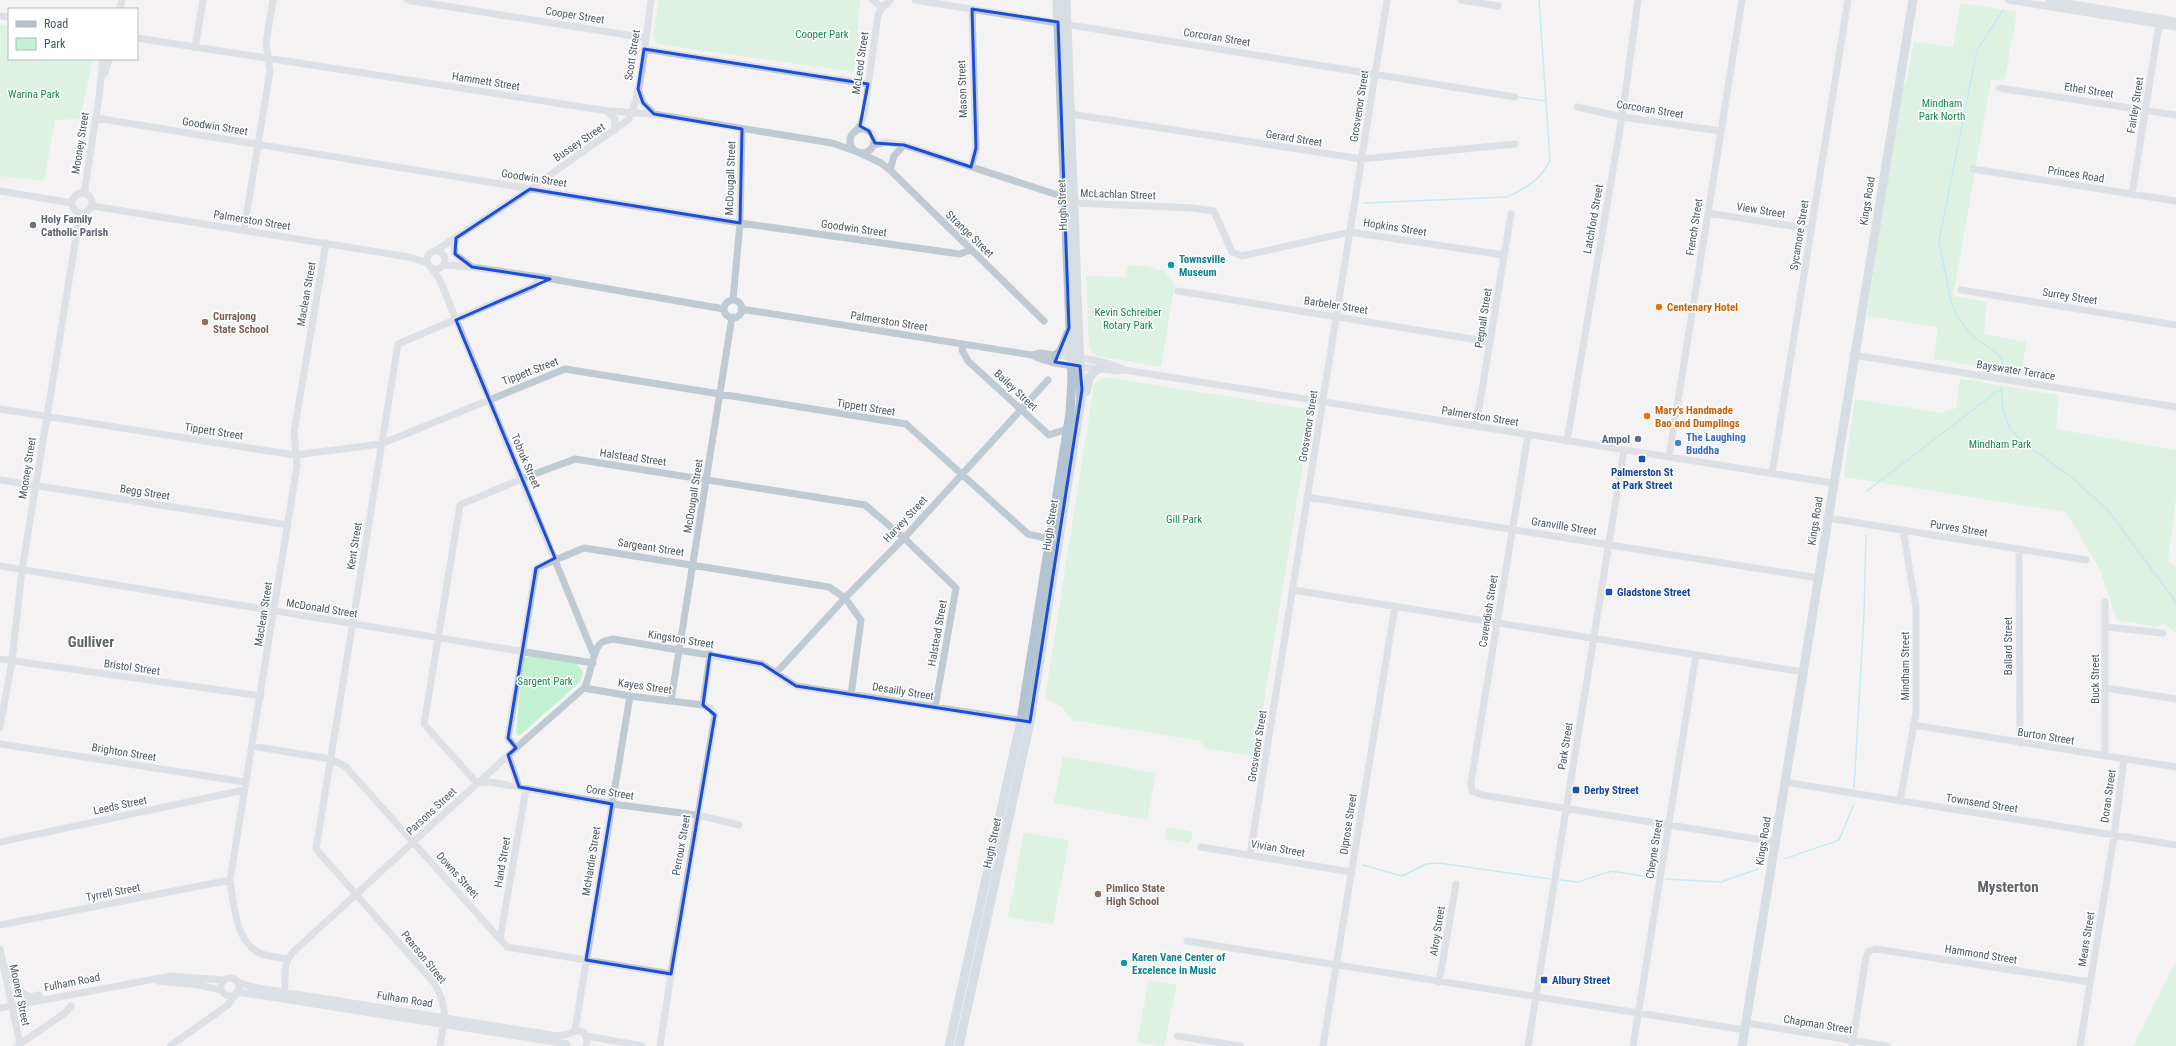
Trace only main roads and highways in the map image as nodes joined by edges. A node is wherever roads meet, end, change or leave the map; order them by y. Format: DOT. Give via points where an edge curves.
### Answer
graph roads {
  1 [pos="1057,0"];
  2 [pos="1066,0"];
  3 [pos="1912,0"];
  4 [pos="1069,328"];
  5 [pos="1055,356"];
  6 [pos="1075,362"];
  7 [pos="1099,368"];
  8 [pos="1081,400"];
  9 [pos="1055,541"];
  10 [pos="1026,721"];
  11 [pos="950,1046"];
  12 [pos="959,1046"];
  13 [pos="1742,1046"];
  1 -- 4 [label="main road, Hugh Street"];
  2 -- 6 [label="main road, Hugh Street" via="1074,203"];
  3 -- 13 [label="main road, Kings Road"];
  4 -- 5 [label="main road" via="1061,351"];
  4 -- 6 [label="main road, Hugh Street"];
  6 -- 8 [label="main road, Hugh Street"];
  6 -- 9 [label="main road, Hugh Street"];
  7 -- 8 [label="main road" via="1090,376 1087,391"];
  8 -- 9 [label="main road, Hugh Street"];
  9 -- 10 [label="main road, Hugh Street"];
  10 -- 11 [label="main road, Hugh Street"];
  10 -- 12 [label="main road, Hugh Street"];
}
